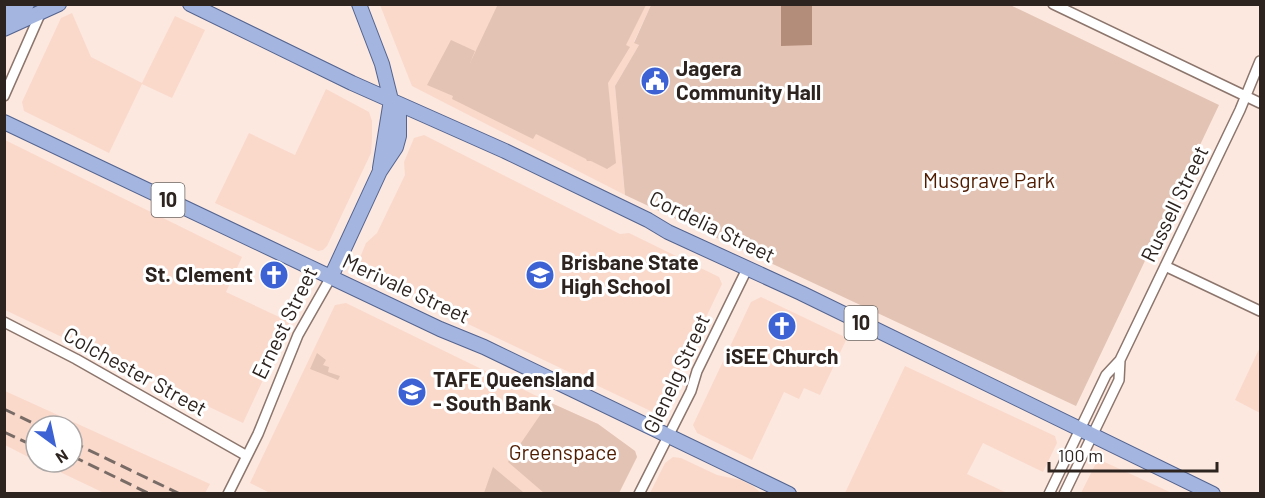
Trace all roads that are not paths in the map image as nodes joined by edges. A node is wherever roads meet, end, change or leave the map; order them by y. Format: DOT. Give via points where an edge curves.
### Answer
graph roads {
  1 [pos="27,4"];
  2 [pos="58,4"];
  3 [pos="190,4"];
  4 [pos="359,4"];
  5 [pos="1053,4"];
  6 [pos="41,12"];
  7 [pos="4,14"];
  8 [pos="4,29"];
  9 [pos="1260,61"];
  10 [pos="4,96"];
  11 [pos="1245,96"];
  12 [pos="391,100"];
  13 [pos="1260,103"];
  14 [pos="4,122"];
  15 [pos="1165,266"];
  16 [pos="747,269"];
  17 [pos="331,277"];
  18 [pos="1260,311"];
  19 [pos="4,322"];
  20 [pos="1086,433"];
  21 [pos="668,436"];
  22 [pos="247,456"];
  23 [pos="228,494"];
  24 [pos="639,494"];
  25 [pos="789,494"];
  26 [pos="1049,494"];
  27 [pos="1064,494"];
  28 [pos="1213,494"];
  1 -- 7 [label="main road"];
  2 -- 6 [label="main road"];
  3 -- 12 [label="main road, Cordelia Street / 10"];
  4 -- 12 [label="main road, Ernest Street"];
  5 -- 11 [label="street"];
  6 -- 8 [label="main road"];
  6 -- 10 [label="street"];
  9 -- 11 [label="street, Russell Street"];
  11 -- 13 [label="street"];
  11 -- 15 [label="street, Russell Street"];
  12 -- 16 [label="main road, Cordelia Street / 10" via="505,150"];
  12 -- 17 [label="main road, Ernest Street" via="380,171"];
  14 -- 17 [label="main road, Merivale Street / 10"];
  15 -- 18 [label="street"];
  15 -- 20 [label="street, Russell Street" via="1120,360 1119,380"];
  16 -- 20 [label="main road, Cordelia Street / 10"];
  16 -- 21 [label="street, Glenelg Street"];
  17 -- 21 [label="main road, Merivale Street / 10"];
  17 -- 22 [label="street, Ernest Street" via="298,334"];
  19 -- 22 [label="street, Colchester Street"];
  20 -- 26 [label="street, Russell Street"];
  20 -- 27 [label="street, Russell Street"];
  20 -- 28 [label="main road, Cordelia Street / 10"];
  21 -- 24 [label="street, Glenelg Street"];
  21 -- 25 [label="main road, Merivale Street / 10"];
  22 -- 23 [label="street, Ernest Street"];
}
